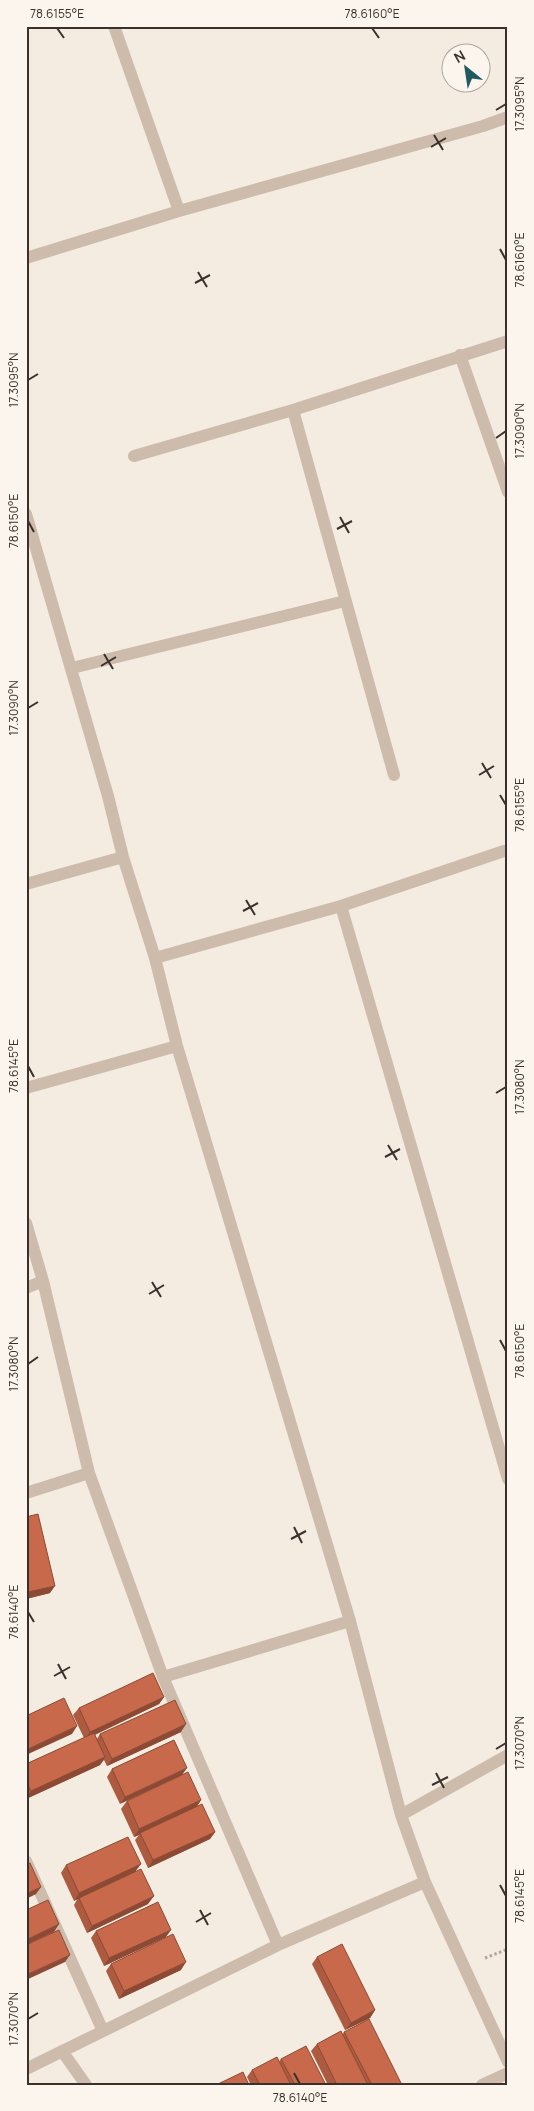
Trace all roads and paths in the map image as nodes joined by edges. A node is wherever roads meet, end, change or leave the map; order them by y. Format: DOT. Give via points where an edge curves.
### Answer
graph roads {
  1 [pos="114,26"];
  2 [pos="508,117"];
  3 [pos="179,211"];
  4 [pos="26,258"];
  5 [pos="508,341"];
  6 [pos="460,354"];
  7 [pos="294,410"];
  8 [pos="134,456"];
  9 [pos="508,492"];
  10 [pos="26,514"];
  11 [pos="345,601"];
  12 [pos="72,668"];
  13 [pos="394,775"];
  14 [pos="508,852"];
  15 [pos="123,857"];
  16 [pos="26,884"];
  17 [pos="340,906"];
  18 [pos="155,958"];
  19 [pos="177,1046"];
  20 [pos="26,1088"];
  21 [pos="26,1223"];
  22 [pos="43,1281"];
  23 [pos="26,1288"];
  24 [pos="89,1473"];
  25 [pos="508,1479"];
  26 [pos="26,1493"];
  27 [pos="350,1621"];
  28 [pos="163,1676"];
  29 [pos="508,1755"];
  30 [pos="401,1815"];
  31 [pos="26,1861"];
  32 [pos="425,1882"];
  33 [pos="278,1945"];
  34 [pos="103,2031"];
  35 [pos="62,2051"];
  36 [pos="508,2062"];
  37 [pos="26,2069"];
  38 [pos="508,2073"];
  39 [pos="86,2085"];
  40 [pos="482,2085"];
  1 -- 3 [label="street"];
  2 -- 3 [label="street"];
  3 -- 4 [label="street"];
  5 -- 6 [label="street"];
  6 -- 7 [label="street"];
  6 -- 9 [label="street"];
  7 -- 8 [label="street"];
  7 -- 11 [label="street"];
  10 -- 12 [label="street"];
  11 -- 12 [label="street"];
  11 -- 13 [label="street"];
  12 -- 15 [label="street"];
  14 -- 17 [label="street"];
  15 -- 16 [label="street"];
  15 -- 18 [label="street"];
  17 -- 18 [label="street"];
  17 -- 25 [label="street"];
  18 -- 19 [label="street"];
  19 -- 20 [label="street"];
  19 -- 27 [label="street"];
  21 -- 22 [label="street"];
  22 -- 23 [label="street"];
  22 -- 24 [label="street"];
  24 -- 26 [label="street"];
  24 -- 28 [label="street"];
  27 -- 28 [label="street"];
  27 -- 30 [label="street"];
  28 -- 33 [label="street"];
  29 -- 30 [label="street"];
  30 -- 32 [label="street"];
  31 -- 34 [label="street"];
  32 -- 33 [label="street"];
  32 -- 36 [label="street"];
  33 -- 34 [label="street"];
  34 -- 35 [label="street"];
  35 -- 37 [label="street"];
  35 -- 39 [label="street"];
  38 -- 40 [label="street"];
}
